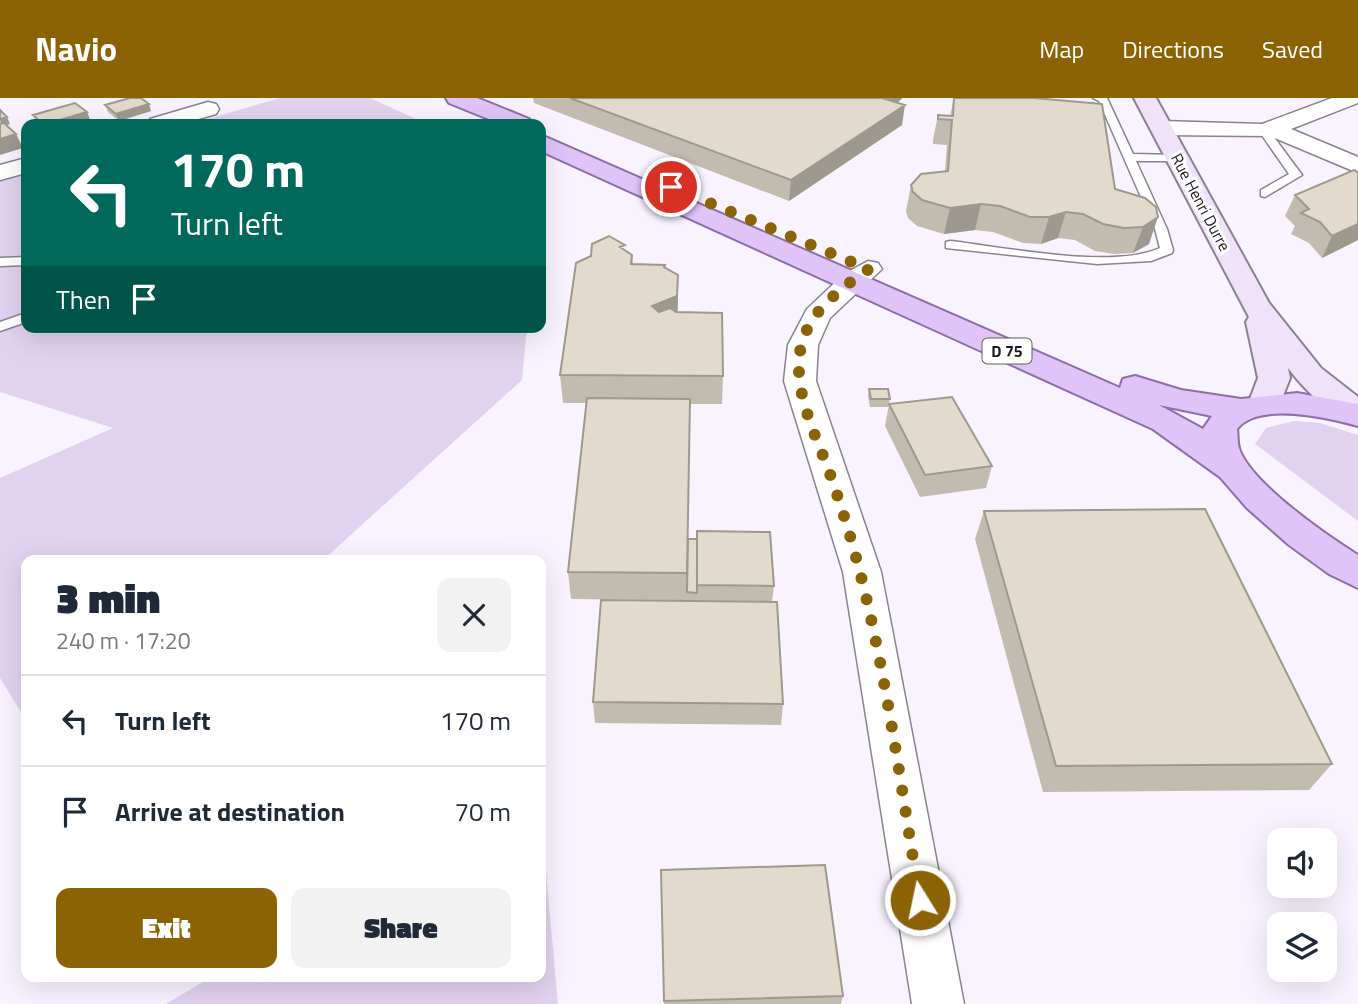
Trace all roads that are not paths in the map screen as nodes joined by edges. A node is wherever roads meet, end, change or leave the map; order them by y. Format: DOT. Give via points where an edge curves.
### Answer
graph roads {
  1 [pos="435,98"];
  2 [pos="457,98"];
  3 [pos="1098,98"];
  4 [pos="1145,98"];
  5 [pos="1352,98"];
  6 [pos="208,109"];
  7 [pos="1097,115"];
  8 [pos="1111,116"];
  9 [pos="175,119"];
  10 [pos="487,119"];
  11 [pos="509,119"];
  12 [pos="546,134"];
  13 [pos="1271,136"];
  14 [pos="546,144"];
  15 [pos="1169,144"];
  16 [pos="1129,157"];
  17 [pos="1358,166"];
  18 [pos="21,167"];
  19 [pos="0,173"];
  20 [pos="1265,193"];
  21 [pos="950,245"];
  22 [pos="21,261"];
  23 [pos="0,262"];
  24 [pos="860,275"];
  25 [pos="1256,306"];
  26 [pos="21,319"];
  27 [pos="0,327"];
  28 [pos="1256,407"];
  29 [pos="1358,414"];
  30 [pos="1231,468"];
  31 [pos="1344,564"];
  32 [pos="1358,585"];
  33 [pos="938,1004"];
  1 -- 10 [label="main road"];
  2 -- 11 [label="main road"];
  3 -- 8 [label="lane"];
  4 -- 15 [label="street, Rue Henri Durre"];
  5 -- 13 [label="street"];
  6 -- 9 [label="street"];
  7 -- 8 [label="lane"];
  8 -- 16 [label="lane"];
  12 -- 24 [label="main road, D 75"];
  13 -- 15 [label="street"];
  13 -- 17 [label="street" via="1303,142"];
  13 -- 20 [label="lane" via="1296,175"];
  14 -- 24 [label="main road, D 75"];
  15 -- 16 [label="lane"];
  15 -- 25 [label="street, Rue Henri Durre"];
  16 -- 21 [label="lane" via="1161,229 1167,250 1158,258 1125,262"];
  18 -- 19 [label="street"];
  22 -- 23 [label="lane"];
  24 -- 28 [label="main road, D 75" via="1151,392 1192,403"];
  24 -- 30 [label="main road, D 75" via="1164,421"];
  24 -- 33 [label="street" via="822,307 806,332 800,351 800,380 866,589"];
  25 -- 28 [label="street, Rue Henri Durre" via="1273,372 1273,386"];
  25 -- 29 [label="street, Rue Henri Durre" via="1310,375"];
  26 -- 27 [label="lane"];
  28 -- 29 [label="main road" via="1304,402"];
  28 -- 30 [label="main road" via="1229,419 1220,430 1220,444"];
  30 -- 31 [label="main road" via="1247,489"];
  31 -- 32 [label="main road"];
}
